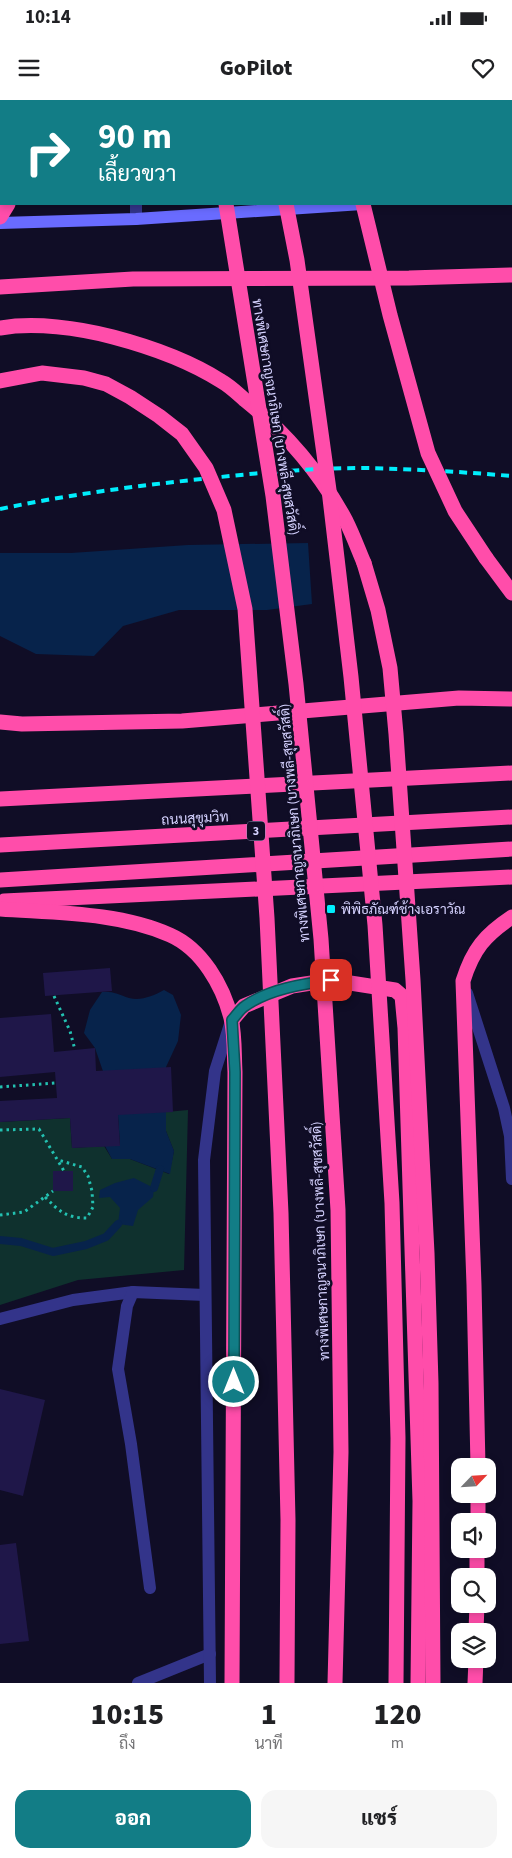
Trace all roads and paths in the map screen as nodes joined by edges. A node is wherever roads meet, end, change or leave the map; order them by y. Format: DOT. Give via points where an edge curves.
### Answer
graph roads {
  1 [pos="7,205"];
  2 [pos="136,205"];
  3 [pos="226,205"];
  4 [pos="286,205"];
  5 [pos="348,205"];
  6 [pos="363,205"];
  7 [pos="0,217"];
  8 [pos="136,219"];
  9 [pos="0,223"];
  10 [pos="512,276"];
  11 [pos="0,287"];
  12 [pos="0,328"];
  13 [pos="0,381"];
  14 [pos="512,593"];
  15 [pos="512,699"];
  16 [pos="0,722"];
  17 [pos="512,773"];
  18 [pos="0,799"];
  19 [pos="512,816"];
  20 [pos="0,845"];
  21 [pos="512,849"];
  22 [pos="512,877"];
  23 [pos="0,880"];
  24 [pos="0,902"];
  25 [pos="0,909"];
  26 [pos="512,917"];
  27 [pos="463,981"];
  28 [pos="54,996"];
  29 [pos="232,1020"];
  30 [pos="75,1050"];
  31 [pos="56,1084"];
  32 [pos="0,1087"];
  33 [pos="508,1107"];
  34 [pos="0,1130"];
  35 [pos="511,1136"];
  36 [pos="58,1160"];
  37 [pos="64,1171"];
  38 [pos="512,1179"];
  39 [pos="53,1190"];
  40 [pos="45,1197"];
  41 [pos="0,1215"];
  42 [pos="133,1292"];
  43 [pos="205,1295"];
  44 [pos="0,1320"];
  45 [pos="478,1458"];
  46 [pos="150,1588"];
  47 [pos="210,1654"];
  48 [pos="476,1668"];
  49 [pos="138,1683"];
  50 [pos="210,1683"];
  51 [pos="232,1683"];
  52 [pos="287,1683"];
  53 [pos="335,1683"];
  54 [pos="396,1683"];
  55 [pos="418,1683"];
  56 [pos="433,1683"];
  57 [pos="475,1683"];
  1 -- 7 [label="highway"];
  2 -- 8 [label="street"];
  3 -- 53 [label="highway, ทางพิเศษกาญจนาภิเษก (บางพลี-สุขสวัสดิ์), bridge" via="273,496 296,684 321,939 338,1210 341,1452"];
  4 -- 54 [label="highway, bridge" via="329,490 375,925 392,1203 398,1438"];
  5 -- 8 [label="main road"];
  6 -- 14 [label="highway, bridge" via="428,453 455,511"];
  8 -- 9 [label="main road"];
  10 -- 11 [label="highway" via="133,279"];
  12 -- 56 [label="highway, bridge" via="42,326 89,331 137,343 179,359 222,382 268,418 300,452 326,486 364,563 390,668 413,980 431,1383"];
  13 -- 52 [label="highway, bridge" via="42,373 84,378 106,384 130,397 182,434 206,468 224,510 245,610 267,918 283,1270 288,1520"];
  15 -- 16 [label="highway" via="459,698 182,721"];
  17 -- 18 [label="highway"];
  19 -- 20 [label="highway, ถนนสุขุมวิท / 3"];
  21 -- 23 [label="highway, bridge"];
  22 -- 24 [label="highway"];
  25 -- 29 [label="highway" via="105,918 171,935 194,952 211,971 222,989"];
  26 -- 27 [label="highway" via="480,944 469,961"];
  27 -- 33 [label="street"];
  27 -- 45 [label="highway"];
  28 -- 30 [label="path"];
  29 -- 43 [label="street" via="214,1071 204,1160"];
  29 -- 51 [label="highway" via="235,1072"];
  29 -- 55 [label="highway" via="244,1006 256,1000 292,986 331,980 395,990 402,996 420,1501"];
  31 -- 32 [label="path"];
  33 -- 35 [label="street"];
  34 -- 36 [label="path" via="40,1129"];
  35 -- 38 [label="street"];
  36 -- 37 [label="path"];
  36 -- 40 [label="path" via="82,1167 88,1176 93,1207 87,1218 74,1218 58,1210"];
  39 -- 40 [label="path"];
  40 -- 41 [label="path" via="24,1212"];
  42 -- 43 [label="street"];
  42 -- 44 [label="street" via="72,1300"];
  42 -- 46 [label="street" via="127,1306 118,1369"];
  43 -- 47 [label="street"];
  47 -- 49 [label="street"];
  47 -- 50 [label="street"];
  48 -- 57 [label="highway"];
}
